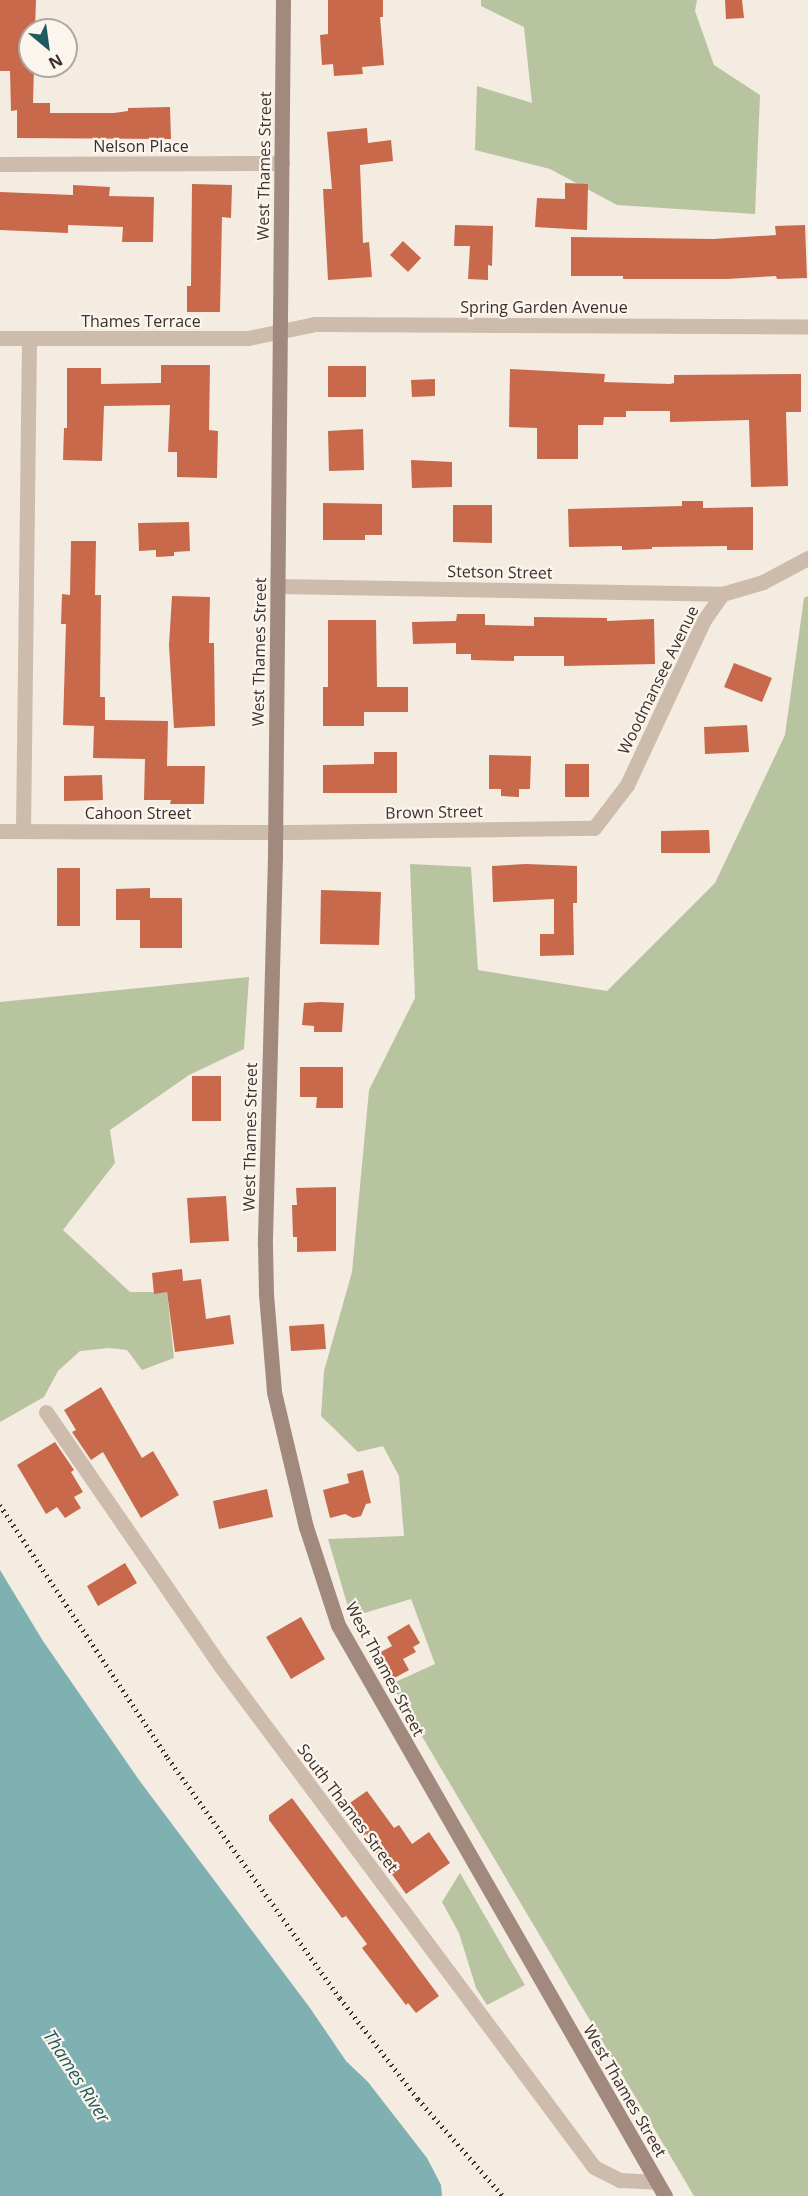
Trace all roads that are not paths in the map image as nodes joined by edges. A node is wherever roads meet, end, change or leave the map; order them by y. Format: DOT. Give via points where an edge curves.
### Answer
graph roads {
  1 [pos="283,0"];
  2 [pos="282,163"];
  3 [pos="0,164"];
  4 [pos="808,327"];
  5 [pos="280,330"];
  6 [pos="0,338"];
  7 [pos="29,340"];
  8 [pos="808,558"];
  9 [pos="278,586"];
  10 [pos="722,594"];
  11 [pos="594,828"];
  12 [pos="0,831"];
  13 [pos="22,831"];
  14 [pos="275,832"];
  15 [pos="46,1412"];
  16 [pos="656,2182"];
  17 [pos="665,2196"];
  1 -- 2 [label="main road, West Thames Street"];
  2 -- 3 [label="street, Nelson Place"];
  2 -- 5 [label="main road, West Thames Street"];
  4 -- 5 [label="street, Spring Garden Avenue" via="315,324"];
  5 -- 7 [label="street, Thames Terrace" via="248,338"];
  5 -- 9 [label="main road, West Thames Street"];
  6 -- 7 [label="street, Thames Terrace"];
  7 -- 13 [label="street"];
  8 -- 10 [label="street" via="763,582"];
  9 -- 10 [label="street, Stetson Street"];
  9 -- 14 [label="main road, West Thames Street"];
  10 -- 11 [label="street, Woodmansee Avenue" via="704,620 627,785"];
  11 -- 14 [label="street, Brown Street"];
  12 -- 13 [label="street, Cahoon Street"];
  13 -- 14 [label="street, Cahoon Street"];
  14 -- 16 [label="main road, West Thames Street" via="266,1294 274,1392 306,1527 328,1600 349,1648"];
  15 -- 16 [label="street, South Thames Street" via="226,1674 594,2167 620,2180"];
  16 -- 17 [label="main road, West Thames Street"];
}
